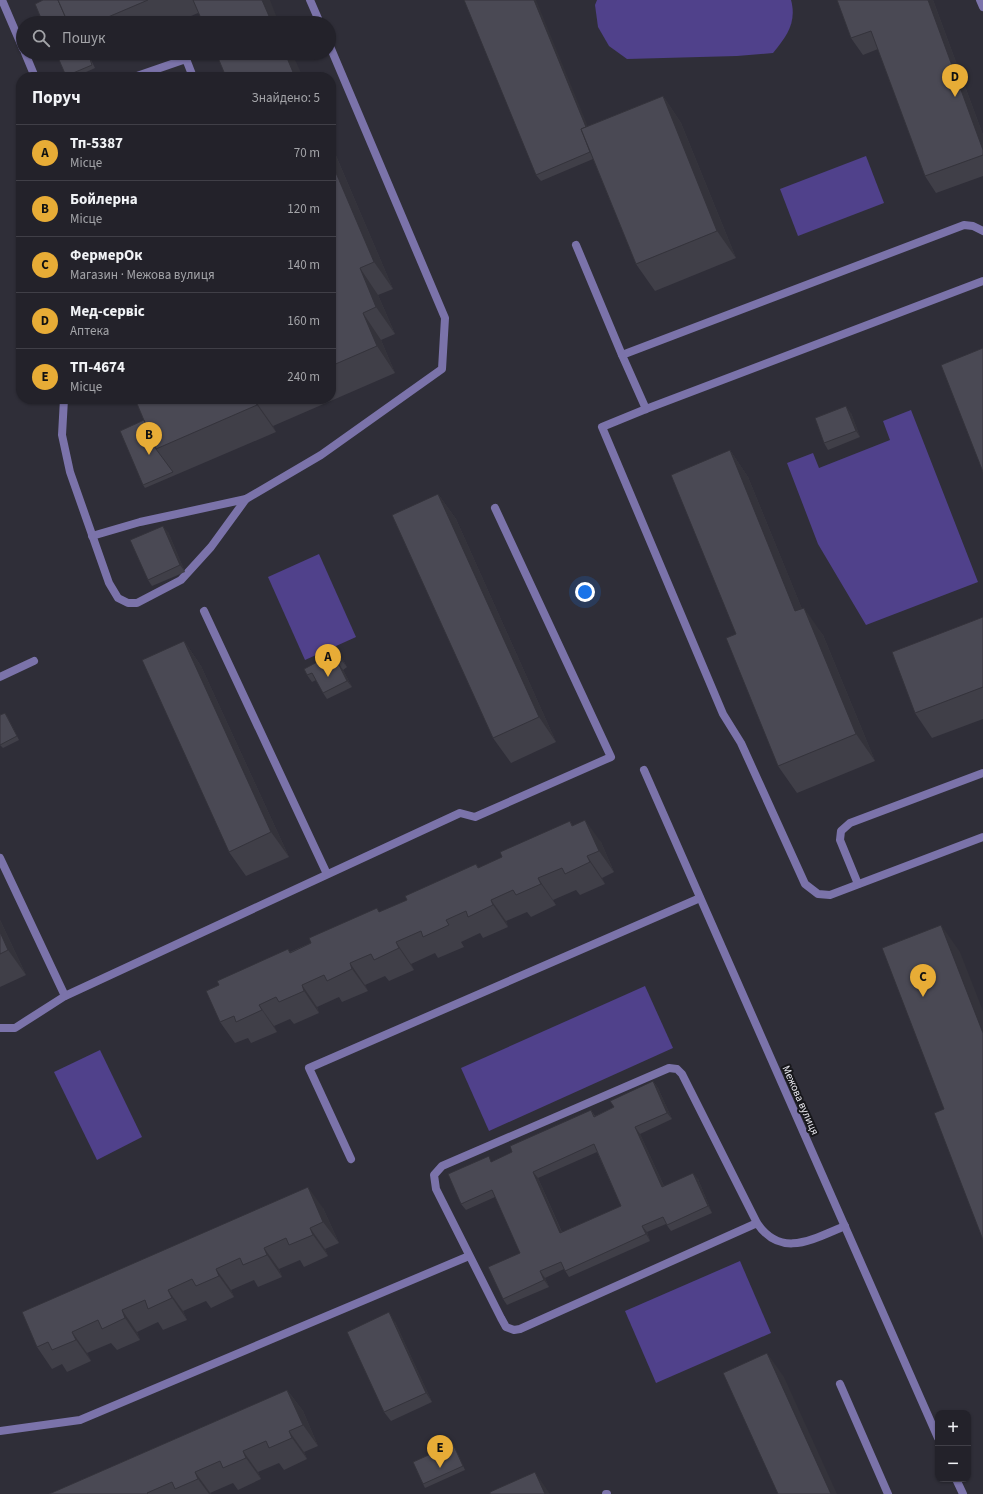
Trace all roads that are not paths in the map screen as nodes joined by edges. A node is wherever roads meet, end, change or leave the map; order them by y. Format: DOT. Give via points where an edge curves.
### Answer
graph roads {
  1 [pos="2,0"];
  2 [pos="310,0"];
  3 [pos="980,0"];
  4 [pos="983,7"];
  5 [pos="317,16"];
  6 [pos="16,33"];
  7 [pos="28,60"];
  8 [pos="183,60"];
  9 [pos="186,60"];
  10 [pos="336,60"];
  11 [pos="33,72"];
  12 [pos="148,72"];
  13 [pos="191,72"];
  14 [pos="983,223"];
  15 [pos="974,226"];
  16 [pos="983,231"];
  17 [pos="576,245"];
  18 [pos="983,281"];
  19 [pos="622,355"];
  20 [pos="64,404"];
  21 [pos="646,409"];
  22 [pos="246,499"];
  23 [pos="495,508"];
  24 [pos="92,536"];
  25 [pos="204,611"];
  26 [pos="34,661"];
  27 [pos="0,677"];
  28 [pos="644,770"];
  29 [pos="983,773"];
  30 [pos="983,837"];
  31 [pos="0,858"];
  32 [pos="327,874"];
  33 [pos="858,884"];
  34 [pos="700,898"];
  35 [pos="65,996"];
  36 [pos="0,1028"];
  37 [pos="351,1159"];
  38 [pos="757,1223"];
  39 [pos="844,1226"];
  40 [pos="469,1256"];
  41 [pos="840,1384"];
  42 [pos="0,1431"];
  43 [pos="935,1431"];
  44 [pos="957,1482"];
  45 [pos="888,1494"];
  46 [pos="963,1494"];
  1 -- 6 [label="street"];
  2 -- 5 [label="street"];
  3 -- 4 [label="street"];
  7 -- 11 [label="street"];
  8 -- 12 [label="street"];
  9 -- 13 [label="street"];
  10 -- 22 [label="street" via="445,318 442,369 321,455"];
  14 -- 15 [label="street"];
  15 -- 16 [label="street"];
  15 -- 19 [label="street" via="964,226"];
  17 -- 19 [label="street"];
  18 -- 21 [label="street"];
  19 -- 21 [label="street"];
  20 -- 24 [label="street" via="62,435 70,472"];
  21 -- 33 [label="street" via="602,428 723,714 741,743 805,884 818,894 830,895"];
  22 -- 24 [label="street" via="140,522"];
  22 -- 24 [label="street" via="211,547 181,580 137,603 128,603 118,598 108,583"];
  23 -- 32 [label="street" via="611,757 475,817 460,813"];
  25 -- 32 [label="street"];
  26 -- 27 [label="street"];
  28 -- 34 [label="street, Межова вулиця"];
  29 -- 33 [label="street" via="850,823 841,831 840,840"];
  30 -- 33 [label="street"];
  31 -- 35 [label="street"];
  32 -- 35 [label="street"];
  34 -- 37 [label="street" via="309,1068"];
  34 -- 39 [label="street, Межова вулиця"];
  35 -- 36 [label="street" via="15,1028"];
  38 -- 39 [label="street" via="764,1233 785,1243 805,1243"];
  38 -- 40 [label="street" via="514,1330 506,1327"];
  38 -- 40 [label="street" via="682,1074 677,1069 669,1068 442,1166 436,1172 434,1180"];
  39 -- 43 [label="street, Межова вулиця"];
  40 -- 42 [label="street" via="80,1420"];
  41 -- 45 [label="street"];
  44 -- 46 [label="street"];
}
